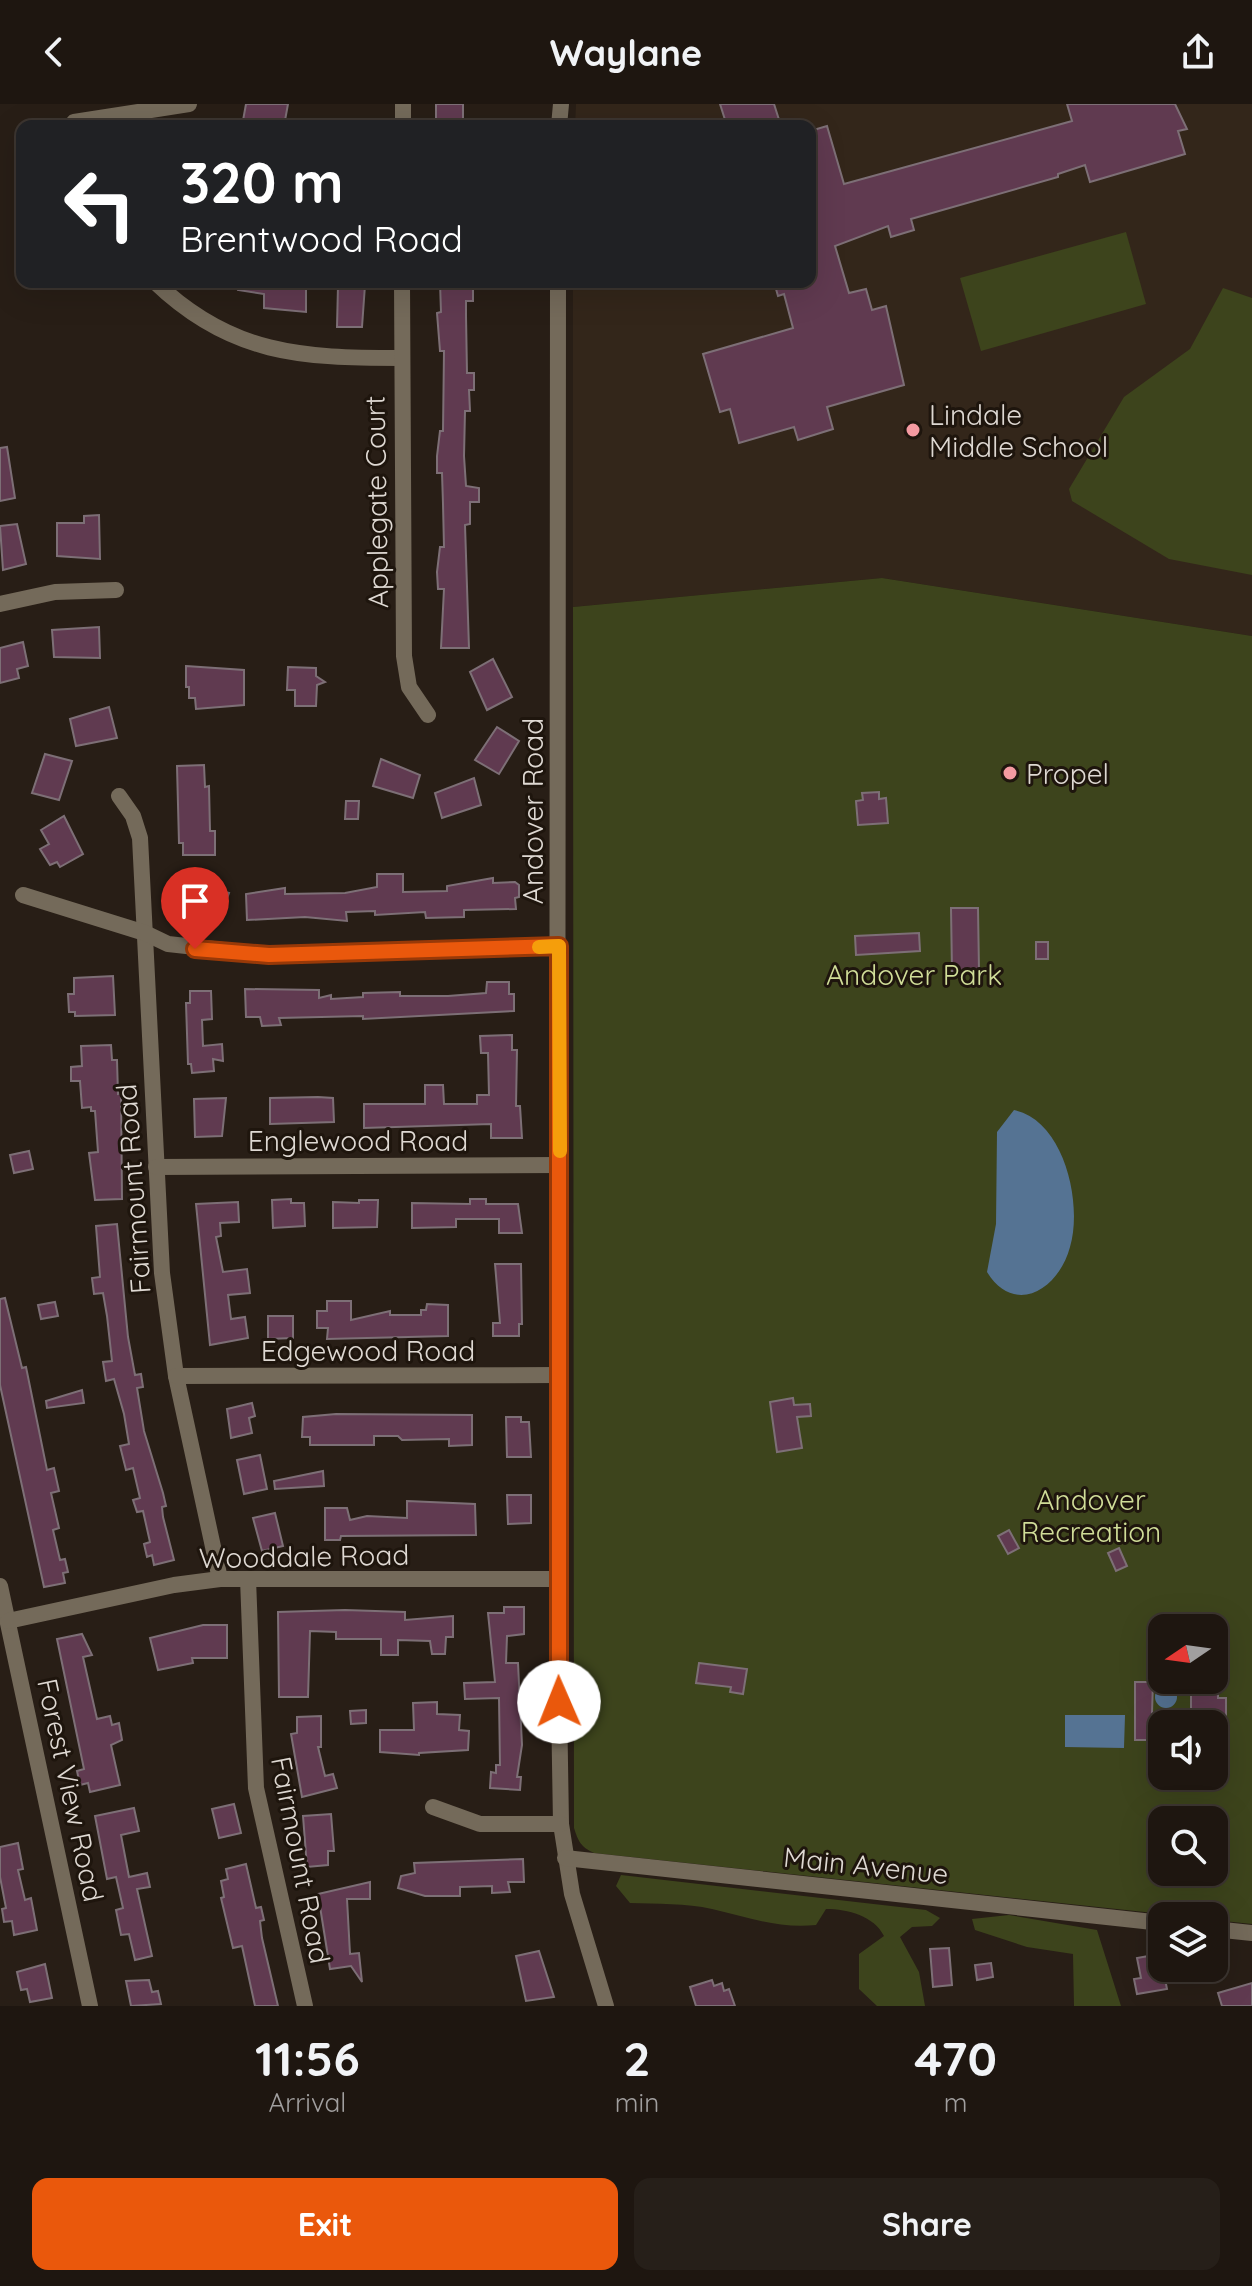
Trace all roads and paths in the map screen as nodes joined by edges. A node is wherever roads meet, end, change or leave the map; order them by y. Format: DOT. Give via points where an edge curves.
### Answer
graph roads {
  1 [pos="189,104"];
  2 [pos="97,120"];
  3 [pos="162,288"];
  4 [pos="402,288"];
  5 [pos="558,288"];
  6 [pos="401,358"];
  7 [pos="116,590"];
  8 [pos="0,604"];
  9 [pos="428,715"];
  10 [pos="119,796"];
  11 [pos="23,895"];
  12 [pos="145,933"];
  13 [pos="559,946"];
  14 [pos="560,1165"];
  15 [pos="156,1167"];
  16 [pos="560,1375"];
  17 [pos="176,1376"];
  18 [pos="220,1579"];
  19 [pos="248,1579"];
  20 [pos="557,1579"];
  21 [pos="0,1586"];
  22 [pos="8,1621"];
  23 [pos="433,1807"];
  24 [pos="561,1824"];
  25 [pos="565,1858"];
  26 [pos="1148,1921"];
  27 [pos="1228,1930"];
  28 [pos="1252,1933"];
  29 [pos="90,2006"];
  30 [pos="305,2006"];
  31 [pos="606,2006"];
  1 -- 2 [label="street"];
  3 -- 6 [label="street" via="186,309 264,348 317,358"];
  4 -- 6 [label="street, Applegate Court"];
  5 -- 13 [label="street, Andover Road"];
  6 -- 9 [label="street, Applegate Court" via="404,656 409,687"];
  7 -- 8 [label="street" via="55,592"];
  10 -- 12 [label="street, Fairmount Road" via="140,838"];
  11 -- 12 [label="street"];
  12 -- 13 [label="street" via="168,944 269,955"];
  12 -- 15 [label="street, Fairmount Road"];
  13 -- 14 [label="street, Andover Road"];
  14 -- 15 [label="street, Englewood Road"];
  14 -- 16 [label="street, Andover Road"];
  15 -- 17 [label="street, Fairmount Road" via="162,1273"];
  16 -- 17 [label="street, Edgewood Road"];
  16 -- 20 [label="street, Andover Road"];
  17 -- 18 [label="street, Fairmount Road"];
  18 -- 19 [label="street, Wooddale Road"];
  18 -- 22 [label="street, Wooddale Road"];
  19 -- 20 [label="street, Wooddale Road"];
  19 -- 30 [label="street, Fairmount Road" via="256,1788"];
  20 -- 24 [label="street, Andover Road"];
  21 -- 22 [label="street, Forest View Road"];
  22 -- 29 [label="street, Forest View Road"];
  23 -- 24 [label="street" via="480,1824"];
  24 -- 25 [label="street, Andover Road"];
  25 -- 26 [label="street, Main Avenue"];
  25 -- 31 [label="street, Andover Road"];
  27 -- 28 [label="street"];
}
